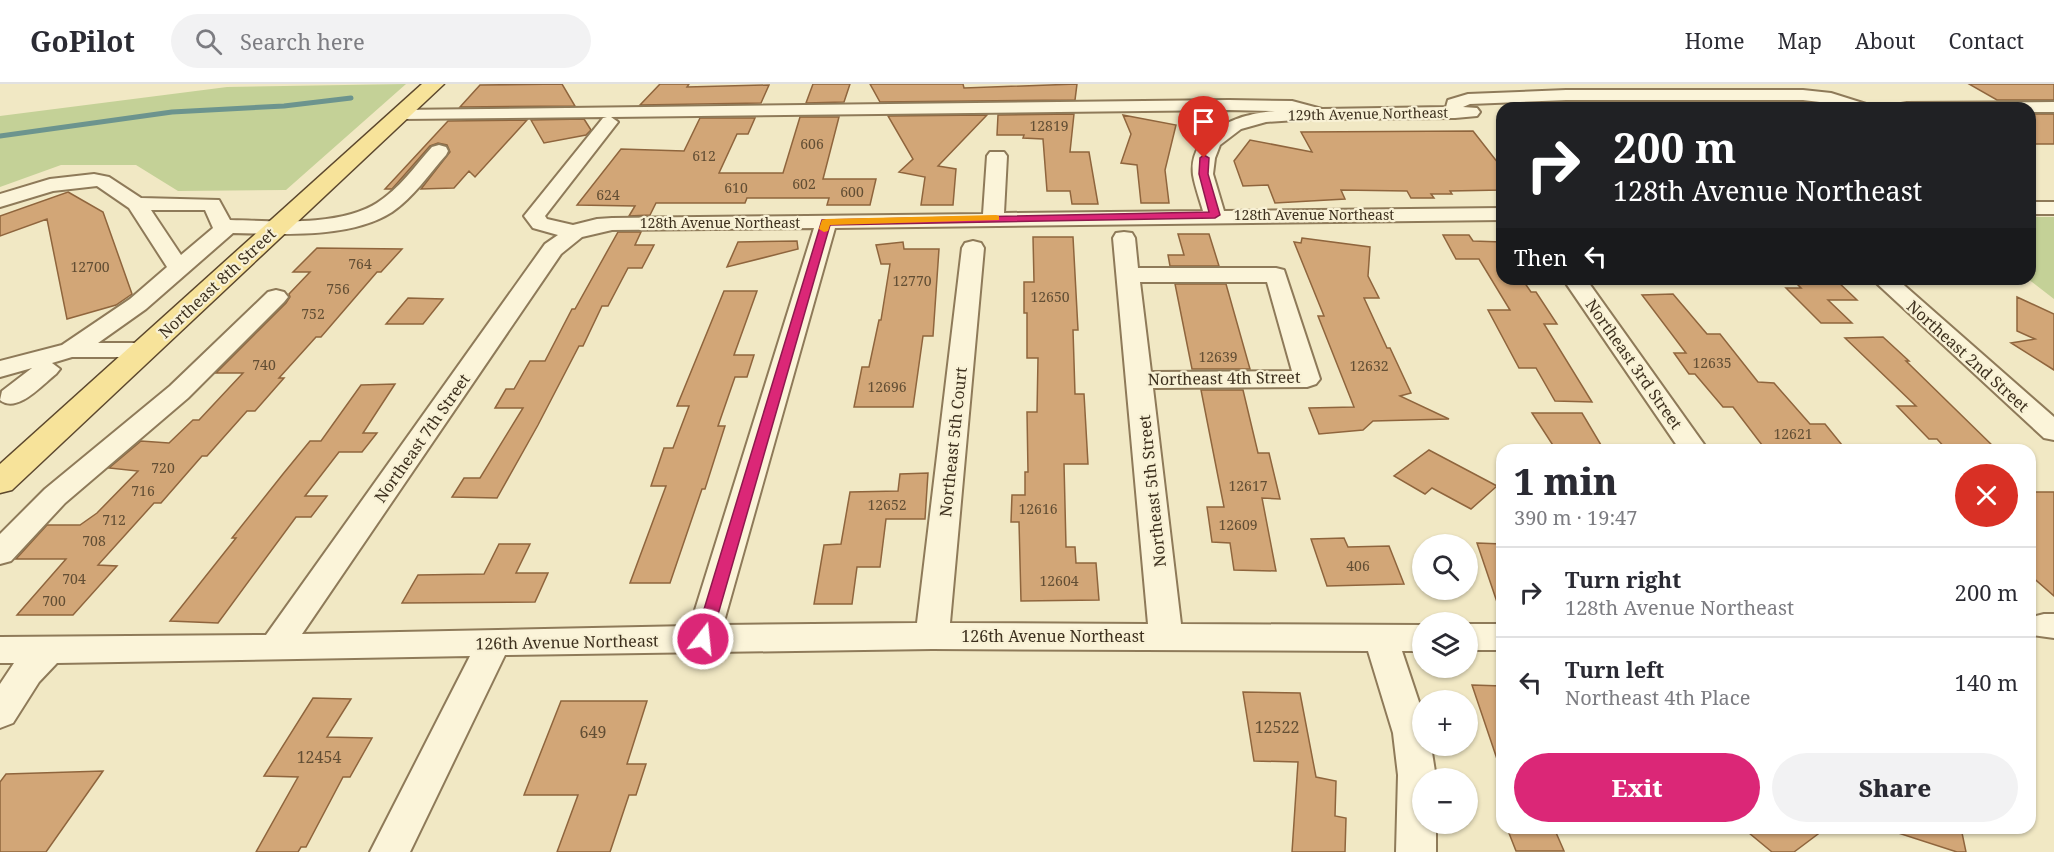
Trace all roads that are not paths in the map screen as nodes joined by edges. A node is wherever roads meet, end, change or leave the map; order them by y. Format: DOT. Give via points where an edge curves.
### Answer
graph roads {
  1 [pos="434,84"];
  2 [pos="1843,102"];
  3 [pos="2036,107"];
  4 [pos="2054,107"];
  5 [pos="1455,112"];
  6 [pos="1496,112"];
  7 [pos="402,114"];
  8 [pos="1322,114"];
  9 [pos="609,122"];
  10 [pos="439,151"];
  11 [pos="997,156"];
  12 [pos="0,201"];
  13 [pos="137,204"];
  14 [pos="2036,208"];
  15 [pos="2054,208"];
  16 [pos="1496,214"];
  17 [pos="1215,215"];
  18 [pos="993,218"];
  19 [pos="826,222"];
  20 [pos="228,226"];
  21 [pos="279,226"];
  22 [pos="574,232"];
  23 [pos="1124,238"];
  24 [pos="973,248"];
  25 [pos="179,268"];
  26 [pos="1129,275"];
  27 [pos="1578,285"];
  28 [pos="1890,285"];
  29 [pos="276,297"];
  30 [pos="71,350"];
  31 [pos="144,350"];
  32 [pos="46,363"];
  33 [pos="0,369"];
  34 [pos="123,369"];
  35 [pos="1141,380"];
  36 [pos="11,398"];
  37 [pos="2054,432"];
  38 [pos="1690,444"];
  39 [pos="0,482"];
  40 [pos="0,553"];
  41 [pos="932,636"];
  42 [pos="1166,636"];
  43 [pos="1478,637"];
  44 [pos="1496,637"];
  45 [pos="1412,638"];
  46 [pos="703,639"];
  47 [pos="1382,639"];
  48 [pos="494,644"];
  49 [pos="275,648"];
  50 [pos="0,650"];
  51 [pos="48,650"];
  52 [pos="0,713"];
  53 [pos="390,852"];
  54 [pos="1416,852"];
  1 -- 7 [label="main road, Northeast 8th Street"];
  2 -- 5 [label="street" via="1803,95 1578,95 1468,99 1454,104"];
  3 -- 4 [label="street"];
  5 -- 6 [label="street, 129th Avenue Northeast"];
  5 -- 8 [label="street, 129th Avenue Northeast"];
  7 -- 8 [label="street" via="1229,105 1292,106"];
  7 -- 21 [label="main road, Northeast 8th Street"];
  8 -- 17 [label="street, 129th Avenue Northeast" via="1266,117 1235,125 1212,142 1204,158 1203,174"];
  9 -- 22 [label="street, 128th Avenue Northeast" via="534,216 540,224"];
  10 -- 21 [label="street" via="385,207 371,216 338,223"];
  11 -- 18 [label="street"];
  12 -- 13 [label="street" via="50,185 94,180 102,181"];
  13 -- 20 [label="street" via="212,204 223,226"];
  13 -- 25 [label="street"];
  14 -- 15 [label="street"];
  16 -- 17 [label="street, 128th Avenue Northeast"];
  17 -- 18 [label="street, 128th Avenue Northeast"];
  18 -- 19 [label="street, 128th Avenue Northeast"];
  19 -- 22 [label="street, 128th Avenue Northeast" via="612,224"];
  19 -- 46 [label="street"];
  20 -- 21 [label="street"];
  20 -- 25 [label="street"];
  21 -- 31 [label="main road, Northeast 8th Street"];
  22 -- 49 [label="street, Northeast 7th Street" via="553,249"];
  23 -- 26 [label="street, Northeast 5th Street"];
  24 -- 41 [label="street, Northeast 5th Court"];
  25 -- 30 [label="street" via="138,304"];
  26 -- 35 [label="street, Northeast 5th Street"];
  26 -- 35 [label="street, Northeast 4th Street" via="1276,275 1307,379"];
  27 -- 38 [label="street, Northeast 3rd Street"];
  28 -- 37 [label="street, Northeast 2nd Street"];
  29 -- 40 [label="street" via="178,392 55,496"];
  30 -- 31 [label="street"];
  30 -- 32 [label="street"];
  31 -- 34 [label="main road, Northeast 8th Street"];
  32 -- 33 [label="street"];
  32 -- 34 [label="street"];
  32 -- 36 [label="street"];
  34 -- 39 [label="main road, Northeast 8th Street"];
  35 -- 42 [label="street, Northeast 5th Street"];
  41 -- 42 [label="street, 126th Avenue Northeast"];
  41 -- 46 [label="street, 126th Avenue Northeast"];
  42 -- 47 [label="street, 126th Avenue Northeast"];
  43 -- 44 [label="street"];
  45 -- 47 [label="street, 126th Avenue Northeast"];
  46 -- 48 [label="street, 126th Avenue Northeast"];
  47 -- 54 [label="street" via="1410,734 1417,775"];
  48 -- 49 [label="street, 126th Avenue Northeast"];
  48 -- 53 [label="street"];
  49 -- 51 [label="street, 126th Avenue Northeast"];
  50 -- 51 [label="street, 126th Avenue Northeast"];
  51 -- 52 [label="street" via="27,672"];
}
